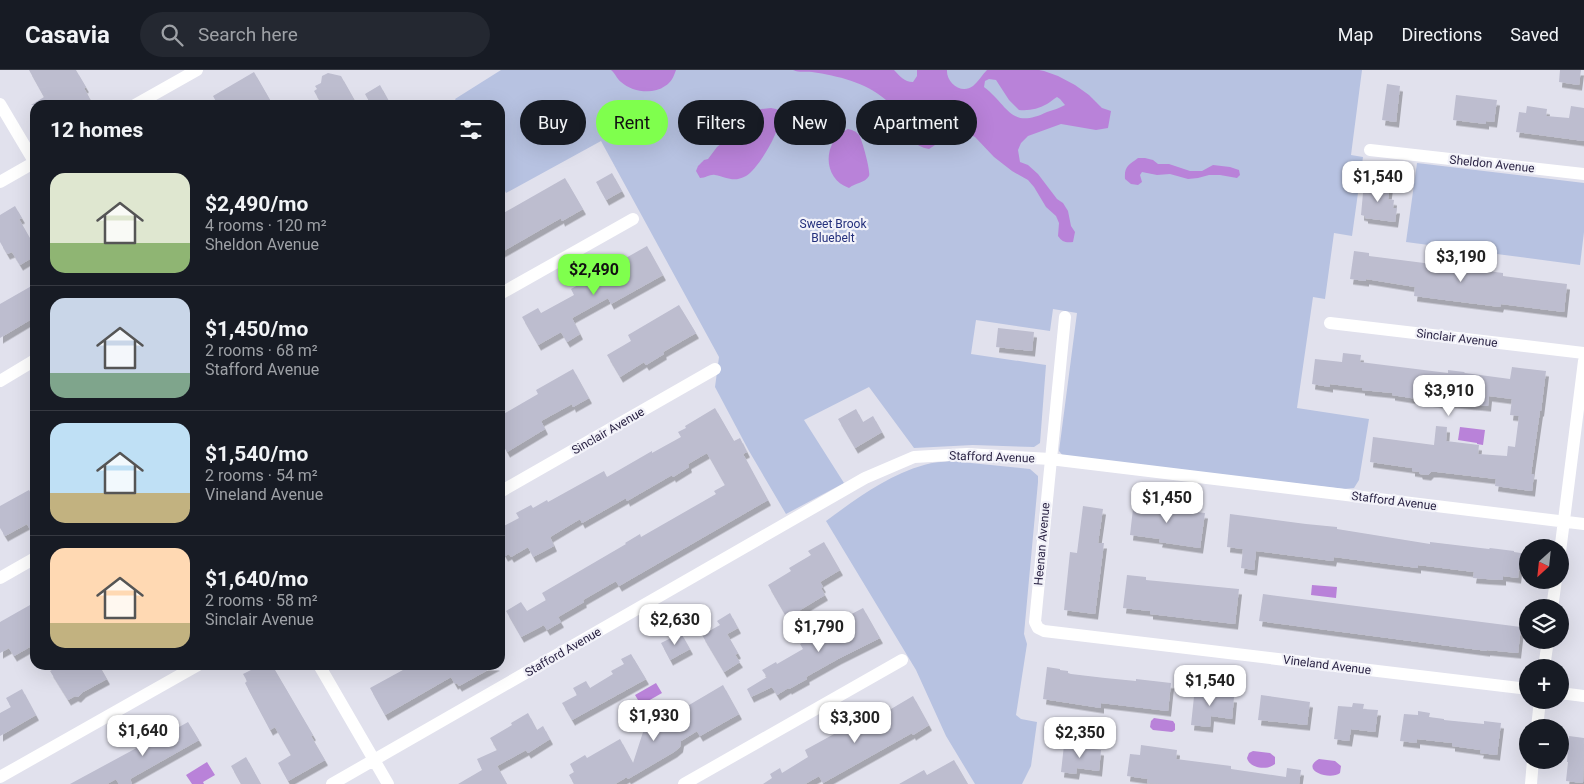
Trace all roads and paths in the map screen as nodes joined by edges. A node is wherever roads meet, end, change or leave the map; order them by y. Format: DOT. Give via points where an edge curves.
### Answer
graph roads {
  1 [pos="197,70"];
  2 [pos="144,100"];
  3 [pos="0,104"];
  4 [pos="1370,150"];
  5 [pos="30,154"];
  6 [pos="30,165"];
  7 [pos="1584,174"];
  8 [pos="0,182"];
  9 [pos="633,219"];
  10 [pos="505,291"];
  11 [pos="1065,317"];
  12 [pos="1330,323"];
  13 [pos="1584,353"];
  14 [pos="1584,361"];
  15 [pos="30,363"];
  16 [pos="715,369"];
  17 [pos="0,381"];
  18 [pos="1050,459"];
  19 [pos="505,489"];
  20 [pos="1564,522"];
  21 [pos="1584,524"];
  22 [pos="1562,539"];
  23 [pos="30,561"];
  24 [pos="0,578"];
  25 [pos="1038,628"];
  26 [pos="902,660"];
  27 [pos="189,670"];
  28 [pos="322,670"];
  29 [pos="1519,688"];
  30 [pos="1569,694"];
  31 [pos="1584,696"];
  32 [pos="375,760"];
  33 [pos="1532,769"];
  34 [pos="0,778"];
  35 [pos="332,784"];
  36 [pos="388,784"];
  37 [pos="684,784"];
  38 [pos="1531,784"];
  1 -- 2 [label="street"];
  3 -- 5 [label="street"];
  4 -- 7 [label="street, Sheldon Avenue"];
  6 -- 8 [label="street"];
  9 -- 10 [label="street"];
  11 -- 18 [label="street, Heenan Avenue"];
  12 -- 13 [label="street, Sinclair Avenue"];
  14 -- 20 [label="street"];
  15 -- 17 [label="street"];
  16 -- 19 [label="street, Sinclair Avenue"];
  18 -- 20 [label="street, Stafford Avenue"];
  18 -- 25 [label="street, Heenan Avenue" via="1035,622"];
  18 -- 32 [label="street, Stafford Avenue" via="967,454 914,457 865,478"];
  20 -- 21 [label="street, Stafford Avenue"];
  20 -- 22 [label="street"];
  23 -- 24 [label="street"];
  25 -- 29 [label="street, Vineland Avenue"];
  26 -- 37 [label="street"];
  27 -- 34 [label="street"];
  28 -- 32 [label="street"];
  30 -- 31 [label="street"];
  32 -- 35 [label="street, Stafford Avenue"];
  32 -- 36 [label="street"];
  33 -- 38 [label="street"];
}
